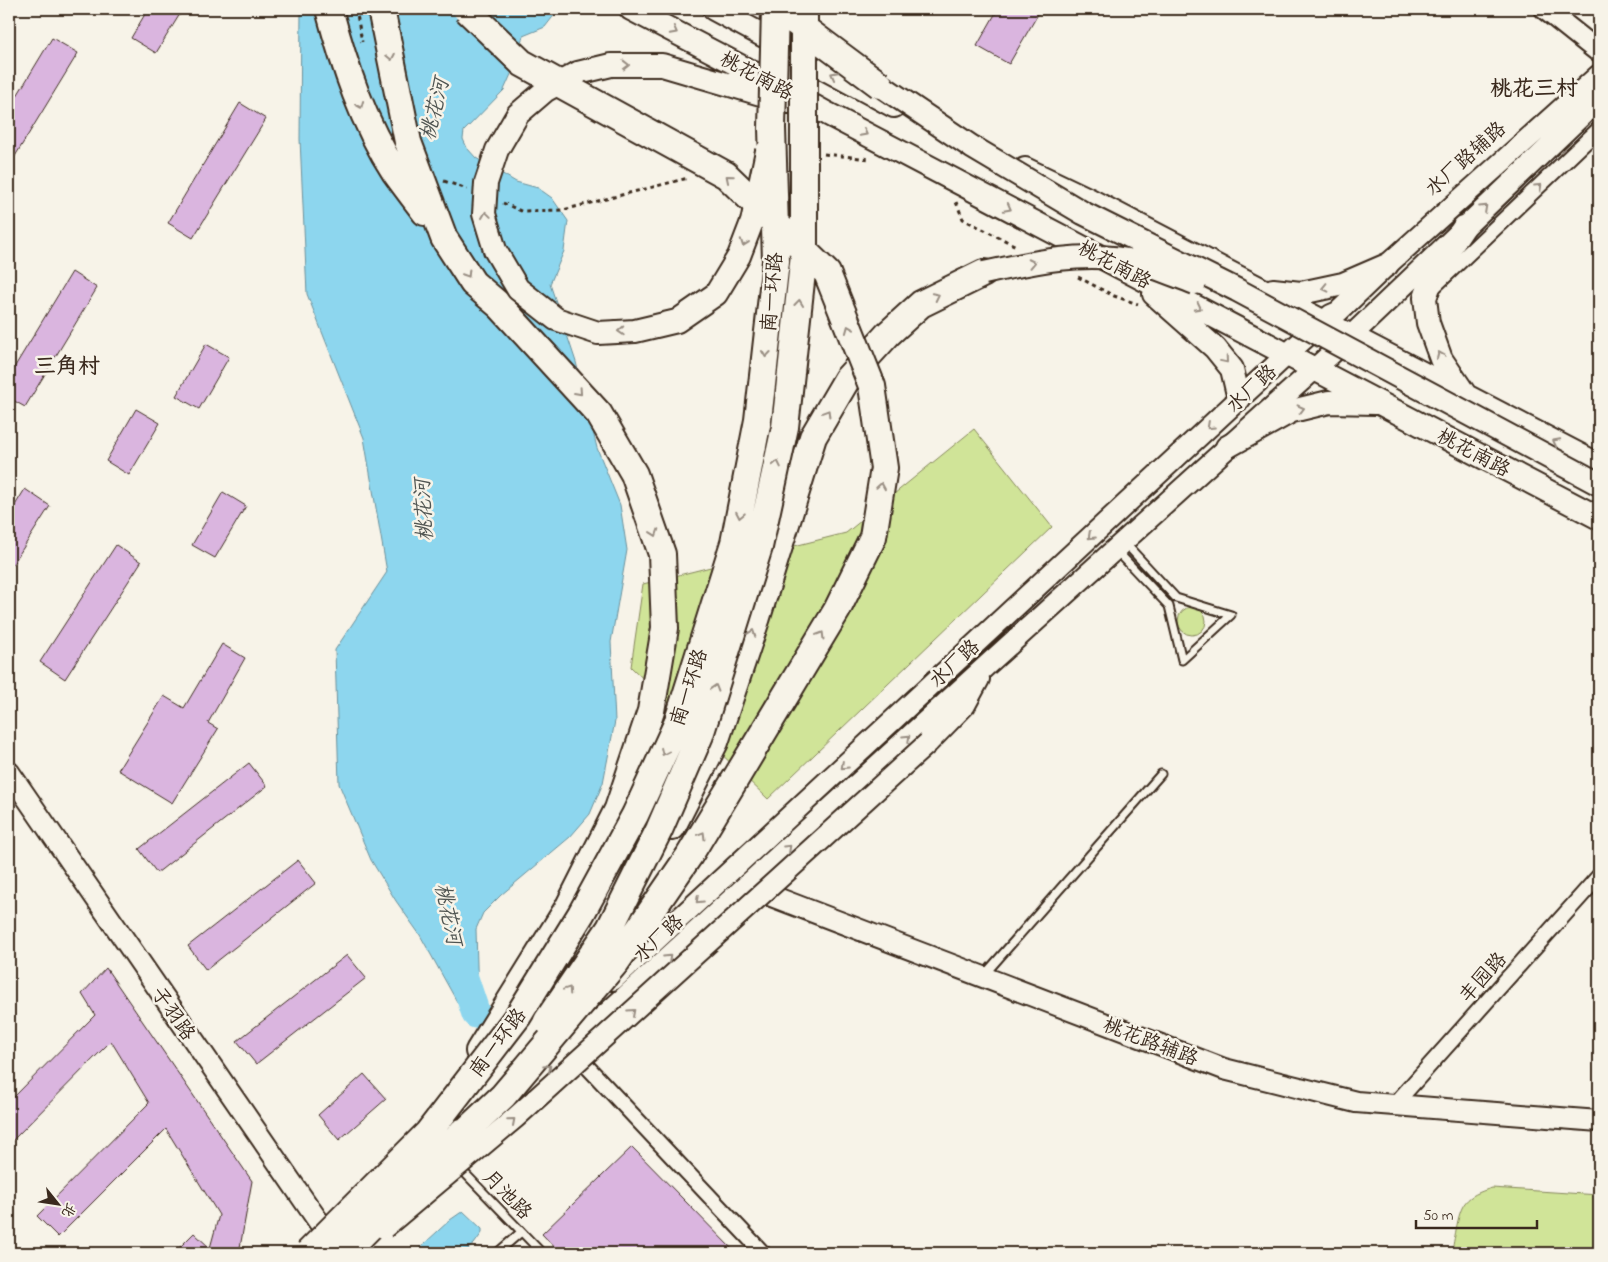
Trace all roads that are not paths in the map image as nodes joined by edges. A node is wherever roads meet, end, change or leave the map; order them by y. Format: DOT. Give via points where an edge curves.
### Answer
graph roads {
  1 [pos="329,9"];
  2 [pos="381,9"];
  3 [pos="466,9"];
  4 [pos="631,9"];
  5 [pos="714,9"];
  6 [pos="776,9"];
  7 [pos="804,9"];
  8 [pos="1545,9"];
  9 [pos="772,41"];
  10 [pos="1599,52"];
  11 [pos="800,56"];
  12 [pos="1599,65"];
  13 [pos="1599,75"];
  14 [pos="767,80"];
  15 [pos="880,85"];
  16 [pos="795,96"];
  17 [pos="1599,99"];
  18 [pos="828,114"];
  19 [pos="772,128"];
  20 [pos="1599,129"];
  21 [pos="1464,226"];
  22 [pos="444,238"];
  23 [pos="1387,265"];
  24 [pos="1124,269"];
  25 [pos="984,273"];
  26 [pos="1262,289"];
  27 [pos="1427,293"];
  28 [pos="1323,322"];
  29 [pos="1351,336"];
  30 [pos="1288,354"];
  31 [pos="1315,368"];
  32 [pos="1466,396"];
  33 [pos="1239,399"];
  34 [pos="1381,403"];
  35 [pos="1228,447"];
  36 [pos="1599,465"];
  37 [pos="1599,484"];
  38 [pos="1599,494"];
  39 [pos="1599,518"];
  40 [pos="1119,545"];
  41 [pos="987,665"];
  42 [pos="9,772"];
  43 [pos="1161,774"];
  44 [pos="1599,876"];
  45 [pos="723,878"];
  46 [pos="746,886"];
  47 [pos="610,928"];
  48 [pos="983,977"];
  49 [pos="580,1059"];
  50 [pos="1394,1105"];
  51 [pos="1599,1121"];
  52 [pos="428,1133"];
  53 [pos="451,1151"];
  54 [pos="521,1232"];
  55 [pos="339,1249"];
  56 [pos="310,1253"];
  57 [pos="354,1253"];
  58 [pos="497,1253"];
  59 [pos="542,1253"];
  60 [pos="763,1253"];
  1 -- 22 [label="highway, one-way" via="367,120 395,171"];
  2 -- 22 [label="highway, one-way" via="408,142"];
  53 -- 3 [label="highway, one-way, bridge" via="503,1096 617,961 689,856 841,602 873,537 884,468 872,386 827,273 726,175 522,63"];
  4 -- 14 [label="main road, 桃花南路, one-way"];
  5 -- 9 [label="main road, 桃花南路"];
  6 -- 9 [label="street"];
  6 -- 15 [label="highway, bridge"];
  6 -- 19 [label="highway, 南一环路, bridge"];
  7 -- 11 [label="street"];
  47 -- 7 [label="highway, 南一环路, one-way, bridge" via="659,830 700,735 759,547 785,427 804,254"];
  8 -- 10 [label="street"];
  9 -- 11 [label="main road, 桃花南路"];
  9 -- 14 [label="street"];
  11 -- 16 [label="street"];
  26 -- 11 [label="main road, 桃花南路, one-way" via="1090,200 907,113"];
  12 -- 23 [label="street, 水厂路辅路" via="1398,245"];
  13 -- 23 [label="street, 水厂路"];
  14 -- 16 [label="main road, 桃花南路"];
  15 -- 37 [label="main road, bridge" via="972,147 1083,213 1236,290"];
  16 -- 18 [label="main road, 桃花南路"];
  21 -- 17 [label="street, 水厂路, one-way"];
  19 -- 18 [label="main road, one-way, bridge" via="752,222 739,256 716,294 677,321 635,330 598,332 556,319 518,289 495,250 484,214 486,183 497,150 518,114 546,90 578,73 611,65 662,65"];
  18 -- 24 [label="main road, 桃花南路, one-way"];
  19 -- 52 [label="highway, 南一环路, one-way, bridge" via="776,262 758,420 734,544 677,724 634,815 581,914 518,1016"];
  27 -- 20 [label="street, one-way"];
  21 -- 27 [label="main road" via="1435,270"];
  21 -- 29 [label="street, 水厂路"];
  22 -- 52 [label="highway, one-way, bridge" via="473,283 500,306 599,414 634,474 662,554 665,628 652,711 618,809 568,908"];
  23 -- 26 [label="main road, one-way" via="1343,284 1301,293"];
  23 -- 28 [label="street, 水厂路" via="1338,312"];
  24 -- 30 [label="main road, 桃花南路, one-way"];
  24 -- 33 [label="main road, one-way" via="1215,348 1232,369"];
  25 -- 38 [label="main road, one-way, bridge" via="1039,261 1092,257 1136,262 1231,295"];
  47 -- 25 [label="highway, one-way, bridge" via="678,816 714,742 813,437 847,378 888,334 921,304"];
  26 -- 28 [label="main road, 桃花南路"];
  32 -- 27 [label="main road, one-way" via="1441,359 1428,323"];
  28 -- 29 [label="main road, 桃花南路"];
  28 -- 30 [label="street, 水厂路"];
  29 -- 31 [label="street, 水厂路"];
  29 -- 32 [label="main road, 桃花南路"];
  30 -- 31 [label="main road, 桃花南路"];
  30 -- 33 [label="street, 水厂路"];
  31 -- 34 [label="main road, 桃花南路"];
  31 -- 35 [label="street, 水厂路"];
  36 -- 32 [label="main road, 桃花南路, one-way"];
  33 -- 45 [label="street, 水厂路, one-way"];
  35 -- 34 [label="main road, one-way" via="1292,411 1329,402"];
  34 -- 39 [label="main road, 桃花南路"];
  35 -- 40 [label="street, 水厂路"];
  40 -- 40 [label="lane" via="1169,606 1182,660 1231,615 1176,598"];
  40 -- 41 [label="street, 水厂路"];
  46 -- 41 [label="street, 水厂路, one-way"];
  49 -- 41 [label="street, one-way, bridge" via="928,743 965,705"];
  42 -- 55 [label="street, 子羽路"];
  43 -- 48 [label="lane"];
  44 -- 50 [label="street, 丰园路"];
  45 -- 46 [label="street, 桃花路辅路"];
  45 -- 55 [label="street, 水厂路, one-way" via="491,1093"];
  46 -- 48 [label="street, 桃花路辅路"];
  53 -- 46 [label="street, 水厂路, one-way"];
  53 -- 47 [label="highway, 南一环路, one-way, bridge" via="544,1026"];
  48 -- 50 [label="street, 桃花路辅路" via="1224,1069 1356,1102"];
  57 -- 49 [label="street, one-way, bridge"];
  49 -- 60 [label="street"];
  50 -- 51 [label="street, 桃花路辅路"];
  52 -- 56 [label="highway, 南一环路, bridge"];
  53 -- 54 [label="lane, 月池路"];
  53 -- 55 [label="highway, 南一环路, bridge"];
  54 -- 58 [label="lane"];
  54 -- 59 [label="lane, 月池路"];
  55 -- 56 [label="street, 水厂路"];
}
